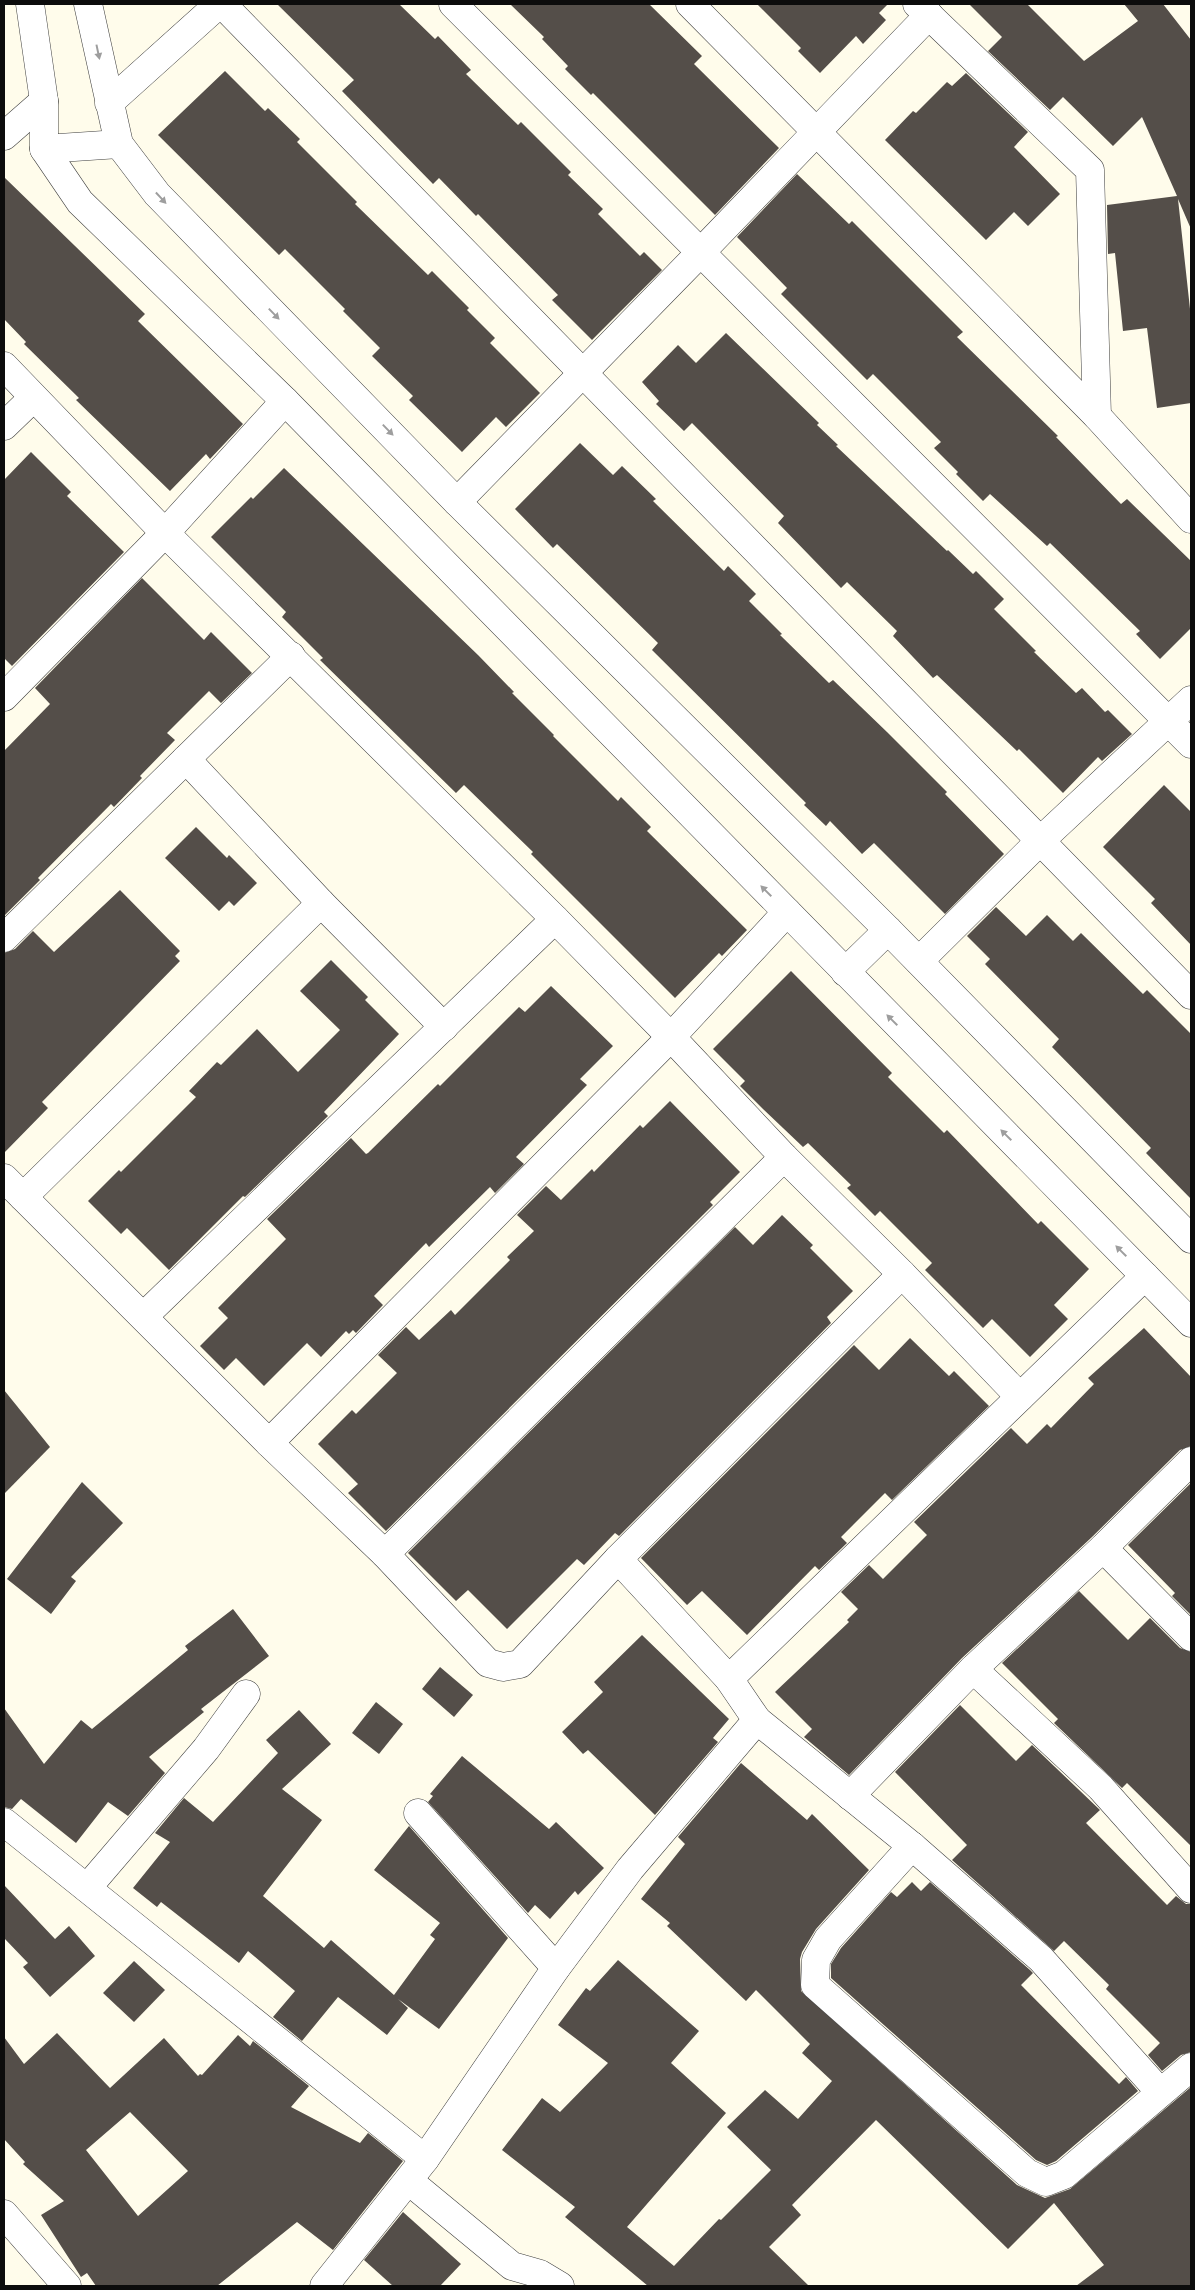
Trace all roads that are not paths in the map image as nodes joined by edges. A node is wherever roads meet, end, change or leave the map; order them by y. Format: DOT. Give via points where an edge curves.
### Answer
graph roads {
  1 [pos="30,4"];
  2 [pos="88,4"];
  3 [pos="221,4"];
  4 [pos="453,4"];
  5 [pos="690,4"];
  6 [pos="923,10"];
  7 [pos="44,101"];
  8 [pos="109,104"];
  9 [pos="817,130"];
  10 [pos="4,136"];
  11 [pos="119,144"];
  12 [pos="44,149"];
  13 [pos="700,253"];
  14 [pos="4,366"];
  15 [pos="582,372"];
  16 [pos="33,398"];
  17 [pos="285,401"];
  18 [pos="1097,416"];
  19 [pos="4,426"];
  20 [pos="457,502"];
  21 [pos="1191,519"];
  22 [pos="166,533"];
  23 [pos="291,656"];
  24 [pos="4,697"];
  25 [pos="1191,700"];
  26 [pos="1168,720"];
  27 [pos="1191,744"];
  28 [pos="186,759"];
  29 [pos="1040,840"];
  30 [pos="320,903"];
  31 [pos="786,912"];
  32 [pos="555,919"];
  33 [pos="888,930"];
  34 [pos="4,938"];
  35 [pos="919,961"];
  36 [pos="845,972"];
  37 [pos="1191,995"];
  38 [pos="444,1027"];
  39 [pos="671,1037"];
  40 [pos="784,1157"];
  41 [pos="4,1178"];
  42 [pos="23,1197"];
  43 [pos="1190,1234"];
  44 [pos="902,1274"];
  45 [pos="1145,1276"];
  46 [pos="144,1316"];
  47 [pos="1191,1324"];
  48 [pos="1020,1396"];
  49 [pos="269,1443"];
  50 [pos="1191,1461"];
  51 [pos="1103,1548"];
  52 [pos="385,1554"];
  53 [pos="618,1559"];
  54 [pos="1191,1637"];
  55 [pos="973,1669"];
  56 [pos="730,1679"];
  57 [pos="246,1694"];
  58 [pos="757,1720"];
  59 [pos="850,1796"];
  60 [pos="418,1813"];
  61 [pos="4,1822"];
  62 [pos="912,1846"];
  63 [pos="87,1888"];
  64 [pos="1191,1889"];
  65 [pos="556,1968"];
  66 [pos="1191,2067"];
  67 [pos="1160,2092"];
  68 [pos="425,2160"];
  69 [pos="409,2181"];
  70 [pos="4,2214"];
  71 [pos="339,2281"];
  72 [pos="67,2286"];
  73 [pos="560,2286"];
  1 -- 7 [label="street"];
  2 -- 8 [label="street, one-way"];
  3 -- 8 [label="street"];
  3 -- 15 [label="street"];
  4 -- 13 [label="street"];
  5 -- 9 [label="street"];
  6 -- 9 [label="street"];
  6 -- 18 [label="street" via="1090,170"];
  7 -- 10 [label="street"];
  7 -- 12 [label="street"];
  8 -- 11 [label="street"];
  9 -- 13 [label="street"];
  9 -- 18 [label="street"];
  11 -- 12 [label="street"];
  11 -- 20 [label="street, one-way" via="157,194"];
  12 -- 17 [label="street" via="80,202"];
  13 -- 15 [label="street"];
  13 -- 26 [label="street"];
  14 -- 16 [label="street"];
  15 -- 20 [label="street"];
  15 -- 29 [label="street"];
  16 -- 19 [label="street"];
  16 -- 22 [label="street"];
  17 -- 22 [label="street"];
  31 -- 17 [label="street, one-way"];
  18 -- 21 [label="street"];
  20 -- 33 [label="street"];
  22 -- 23 [label="street"];
  22 -- 24 [label="street"];
  23 -- 28 [label="street"];
  23 -- 32 [label="street"];
  25 -- 26 [label="street"];
  26 -- 27 [label="street"];
  26 -- 29 [label="street"];
  28 -- 30 [label="street"];
  28 -- 34 [label="street"];
  29 -- 35 [label="street"];
  29 -- 37 [label="street"];
  30 -- 38 [label="street"];
  30 -- 42 [label="street"];
  31 -- 36 [label="street"];
  31 -- 39 [label="street"];
  32 -- 38 [label="street"];
  32 -- 39 [label="street"];
  33 -- 35 [label="street"];
  33 -- 36 [label="street"];
  35 -- 43 [label="street"];
  45 -- 36 [label="street, one-way"];
  38 -- 46 [label="street"];
  39 -- 40 [label="street"];
  39 -- 49 [label="street"];
  40 -- 44 [label="street"];
  40 -- 52 [label="street"];
  41 -- 42 [label="street"];
  42 -- 46 [label="street"];
  44 -- 48 [label="street"];
  44 -- 53 [label="street"];
  45 -- 47 [label="street"];
  45 -- 48 [label="street"];
  46 -- 49 [label="street"];
  48 -- 56 [label="street"];
  49 -- 52 [label="street"];
  50 -- 51 [label="street"];
  51 -- 54 [label="street"];
  51 -- 55 [label="street"];
  52 -- 53 [label="street" via="488,1664 503,1667 520,1664"];
  53 -- 56 [label="street"];
  55 -- 59 [label="street"];
  55 -- 64 [label="street" via="1101,1788"];
  56 -- 58 [label="street"];
  57 -- 63 [label="street" via="206,1749"];
  58 -- 59 [label="street"];
  58 -- 65 [label="street" via="630,1869"];
  59 -- 62 [label="street"];
  60 -- 65 [label="street"];
  61 -- 63 [label="street"];
  62 -- 67 [label="street" via="1040,1959"];
  62 -- 67 [label="street" via="828,1939 816,1960 815,1984 1027,2173 1046,2182 1064,2175"];
  63 -- 68 [label="street"];
  65 -- 68 [label="street"];
  66 -- 67 [label="street"];
  68 -- 69 [label="street"];
  69 -- 71 [label="street"];
  69 -- 73 [label="street" via="512,2266 540,2274"];
  70 -- 72 [label="street"];
}
